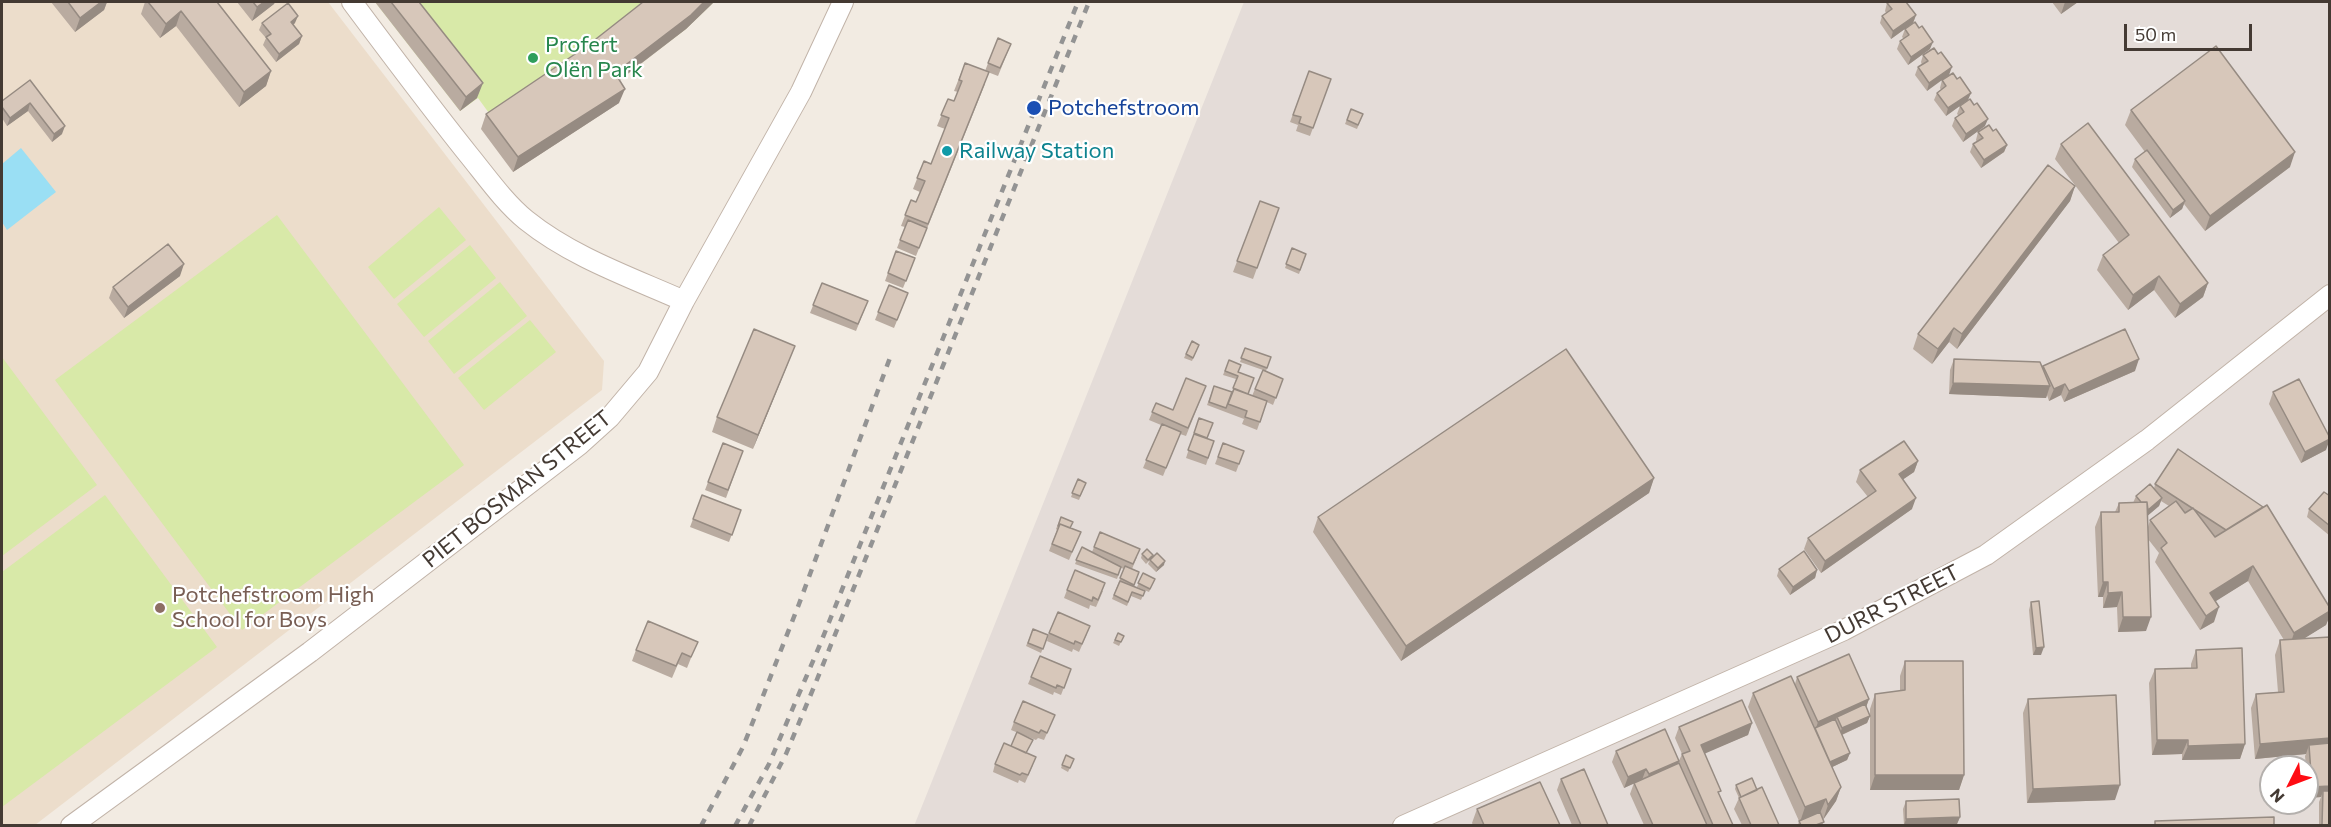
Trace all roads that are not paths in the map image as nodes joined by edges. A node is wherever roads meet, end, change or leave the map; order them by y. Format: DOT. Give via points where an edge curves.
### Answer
graph roads {
  1 [pos="352,2"];
  2 [pos="843,2"];
  3 [pos="2330,295"];
  4 [pos="684,301"];
  5 [pos="71,825"];
  6 [pos="1403,825"];
  1 -- 4 [label="street" via="455,138 524,219 593,261"];
  2 -- 4 [label="street, PIET BOSMAN STREET" via="801,92"];
  3 -- 6 [label="street, DURR STREET" via="2138,446 1986,555 1844,630"];
  4 -- 5 [label="street, PIET BOSMAN STREET" via="642,380 579,445 310,652"];
}
